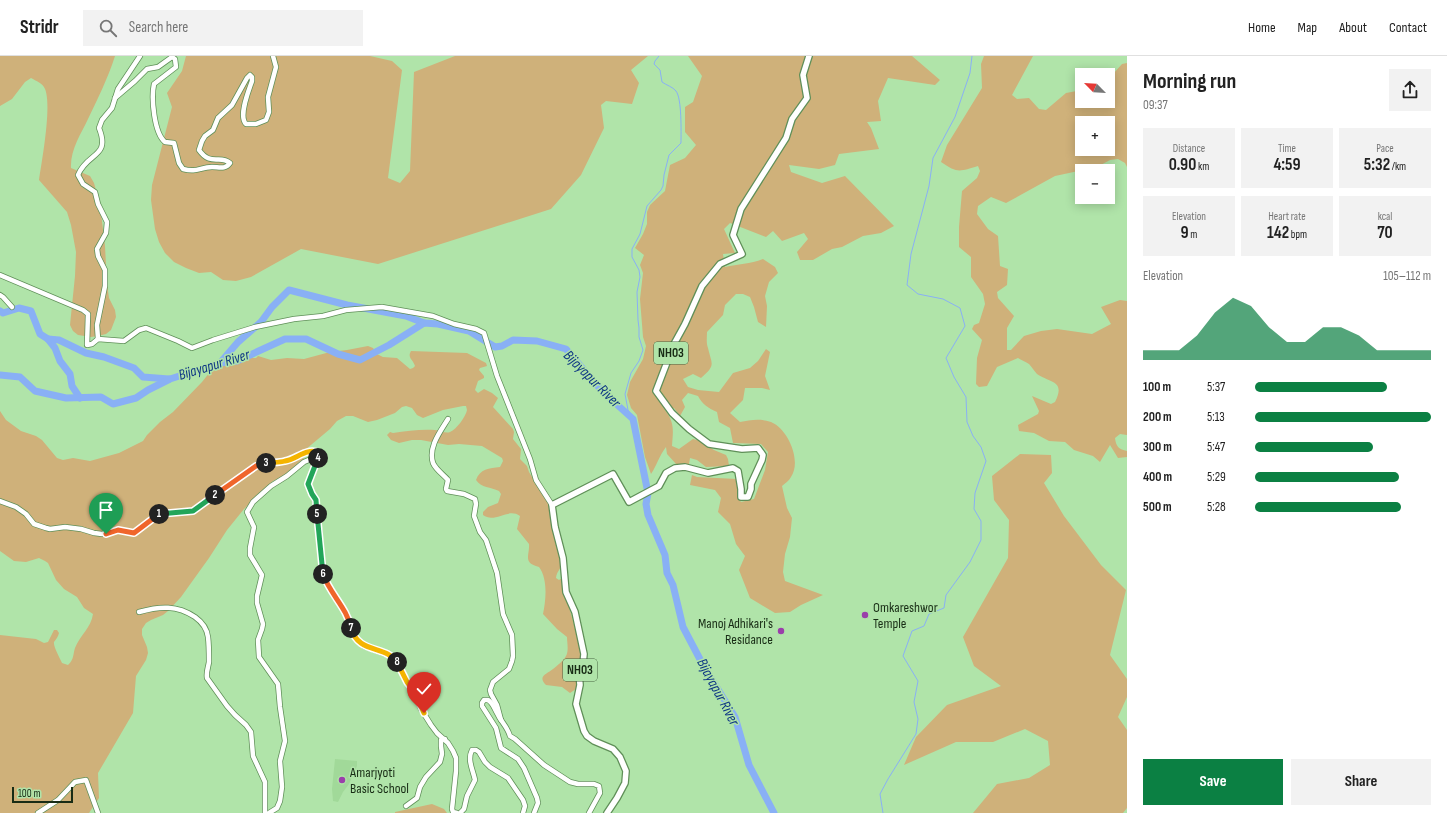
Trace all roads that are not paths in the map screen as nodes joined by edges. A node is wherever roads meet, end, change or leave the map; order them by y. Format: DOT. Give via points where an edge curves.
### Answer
graph roads {
  1 [pos="140,56"];
  2 [pos="273,56"];
  3 [pos="809,56"];
  4 [pos="115,98"];
  5 [pos="0,275"];
  6 [pos="0,295"];
  7 [pos="12,307"];
  8 [pos="98,339"];
  9 [pos="448,419"];
  10 [pos="318,458"];
  11 [pos="0,501"];
  12 [pos="552,505"];
  13 [pos="139,612"];
  14 [pos="501,720"];
  15 [pos="445,739"];
  16 [pos="406,806"];
  17 [pos="38,813"];
  18 [pos="98,813"];
  19 [pos="265,813"];
  20 [pos="269,813"];
  21 [pos="456,813"];
  22 [pos="460,813"];
  23 [pos="524,813"];
  24 [pos="534,813"];
  25 [pos="589,813"];
  26 [pos="607,813"];
  1 -- 4 [label="street" via="118,89"];
  2 -- 4 [label="street" via="276,67 268,97 269,112 266,120 256,124 246,124 243,121 252,81 250,75 232,105 218,118 213,130 205,136 199,146 205,158 228,161 229,166 224,168 212,167 190,172 183,169 174,143 165,142 160,136 152,102 154,84 176,67 176,59 172,57 158,67 146,69"];
  3 -- 12 [label="main road, NH03" via="803,76 807,98 792,119 786,138 741,209 733,235 742,254 720,264 702,286 674,344 656,391 672,413 709,444 742,449 758,448 763,455 762,460 748,497 741,497 738,471 733,468 708,473 686,467 675,468 666,473 659,486 629,502 613,474"];
  4 -- 8 [label="street" via="112,108 99,128 103,144 81,167 78,175 83,184 95,192 107,222 106,233 97,249 105,270 105,286 97,325"];
  5 -- 8 [label="street" via="83,310 88,314 87,345"];
  6 -- 7 [label="street"];
  8 -- 12 [label="street" via="124,341 146,328 192,348 248,328 346,310 382,307 433,316 476,329 484,333 497,376 536,480"];
  9 -- 14 [label="street" via="436,439 432,456 434,464 448,480 447,491 475,499 474,516 497,572 503,614 512,636 513,656 509,669 493,682 490,690"];
  10 -- 11 [label="street" via="319,453 309,451 284,462 267,462 256,466 193,511 161,513 134,533 118,530 98,534 65,527 50,529 34,524 16,506"];
  10 -- 15 [label="street" via="308,484 317,505 325,579 348,617 354,636 364,646 396,660 416,694 421,709 434,729"];
  10 -- 20 [label="street" via="307,460 275,483 247,512 254,527 250,555 262,575 257,596 263,624 258,640 259,657 278,684 285,738 280,765 280,801 277,808"];
  12 -- 26 [label="main road, NH03" via="563,558 566,592 576,612 584,654 576,704 587,736 613,749 626,771 625,783"];
  13 -- 19 [label="street" via="175,607 204,625 208,636 207,678 227,706 251,732 253,756 265,782"];
  14 -- 24 [label="street" via="491,701 484,700 482,706 496,728 501,748 518,758 536,792 538,803"];
  14 -- 25 [label="street" via="507,726 510,736 544,766 574,784 599,786 600,793"];
  15 -- 16 [label="street" via="441,740 440,762 426,777 417,798"];
  15 -- 21 [label="street" via="452,747 456,758 452,809"];
  17 -- 18 [label="street" via="58,800 75,782 86,780"];
  22 -- 23 [label="street" via="474,781 470,756 471,752 476,750 490,767 508,778 523,800"];
}
